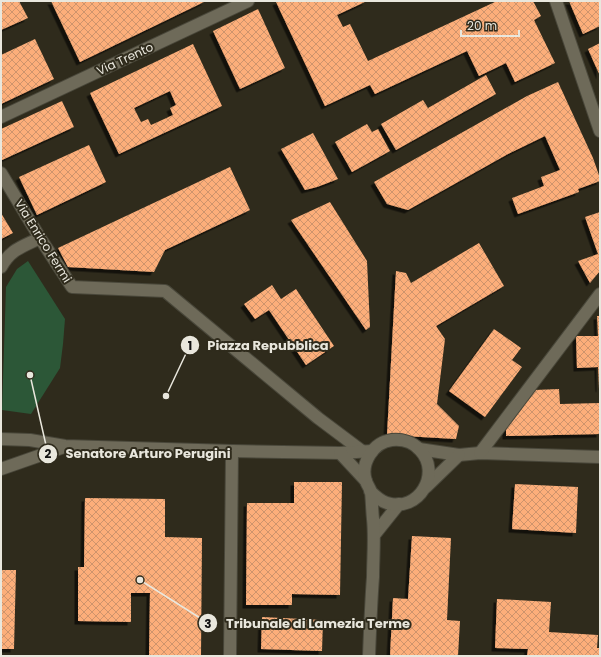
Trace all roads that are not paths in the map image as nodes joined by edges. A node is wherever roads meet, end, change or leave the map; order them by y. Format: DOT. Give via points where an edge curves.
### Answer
graph roads {
  1 [pos="248,1"];
  2 [pos="556,1"];
  3 [pos="1,116"];
  4 [pos="600,130"];
  5 [pos="1,173"];
  6 [pos="40,238"];
  7 [pos="1,267"];
  8 [pos="600,294"];
  9 [pos="1,439"];
  10 [pos="65,446"];
  11 [pos="419,449"];
  12 [pos="232,451"];
  13 [pos="367,451"];
  14 [pos="340,453"];
  15 [pos="480,453"];
  16 [pos="458,455"];
  17 [pos="600,457"];
  18 [pos="1,469"];
  19 [pos="368,486"];
  20 [pos="425,488"];
  21 [pos="399,504"];
  22 [pos="375,534"];
  23 [pos="230,656"];
  24 [pos="369,656"];
  1 -- 3 [label="street, Via Trento"];
  2 -- 4 [label="street"];
  5 -- 6 [label="street, Via Enrico Fermi"];
  6 -- 7 [label="street" via="14,250"];
  6 -- 13 [label="street, Via Enrico Fermi" via="72,287 165,291 318,418"];
  8 -- 15 [label="street"];
  9 -- 10 [label="street" via="30,440"];
  10 -- 12 [label="street"];
  10 -- 18 [label="street"];
  11 -- 13 [label="street" via="410,443 390,440"];
  11 -- 16 [label="street"];
  11 -- 20 [label="street" via="429,466"];
  12 -- 14 [label="street"];
  12 -- 23 [label="street"];
  13 -- 14 [label="street"];
  13 -- 19 [label="street" via="364,470"];
  14 -- 19 [label="street"];
  15 -- 16 [label="street"];
  15 -- 17 [label="street"];
  16 -- 20 [label="street"];
  19 -- 21 [label="street" via="383,501"];
  19 -- 22 [label="street"];
  20 -- 21 [label="street" via="409,502"];
  21 -- 22 [label="street"];
  22 -- 24 [label="street"];
}
